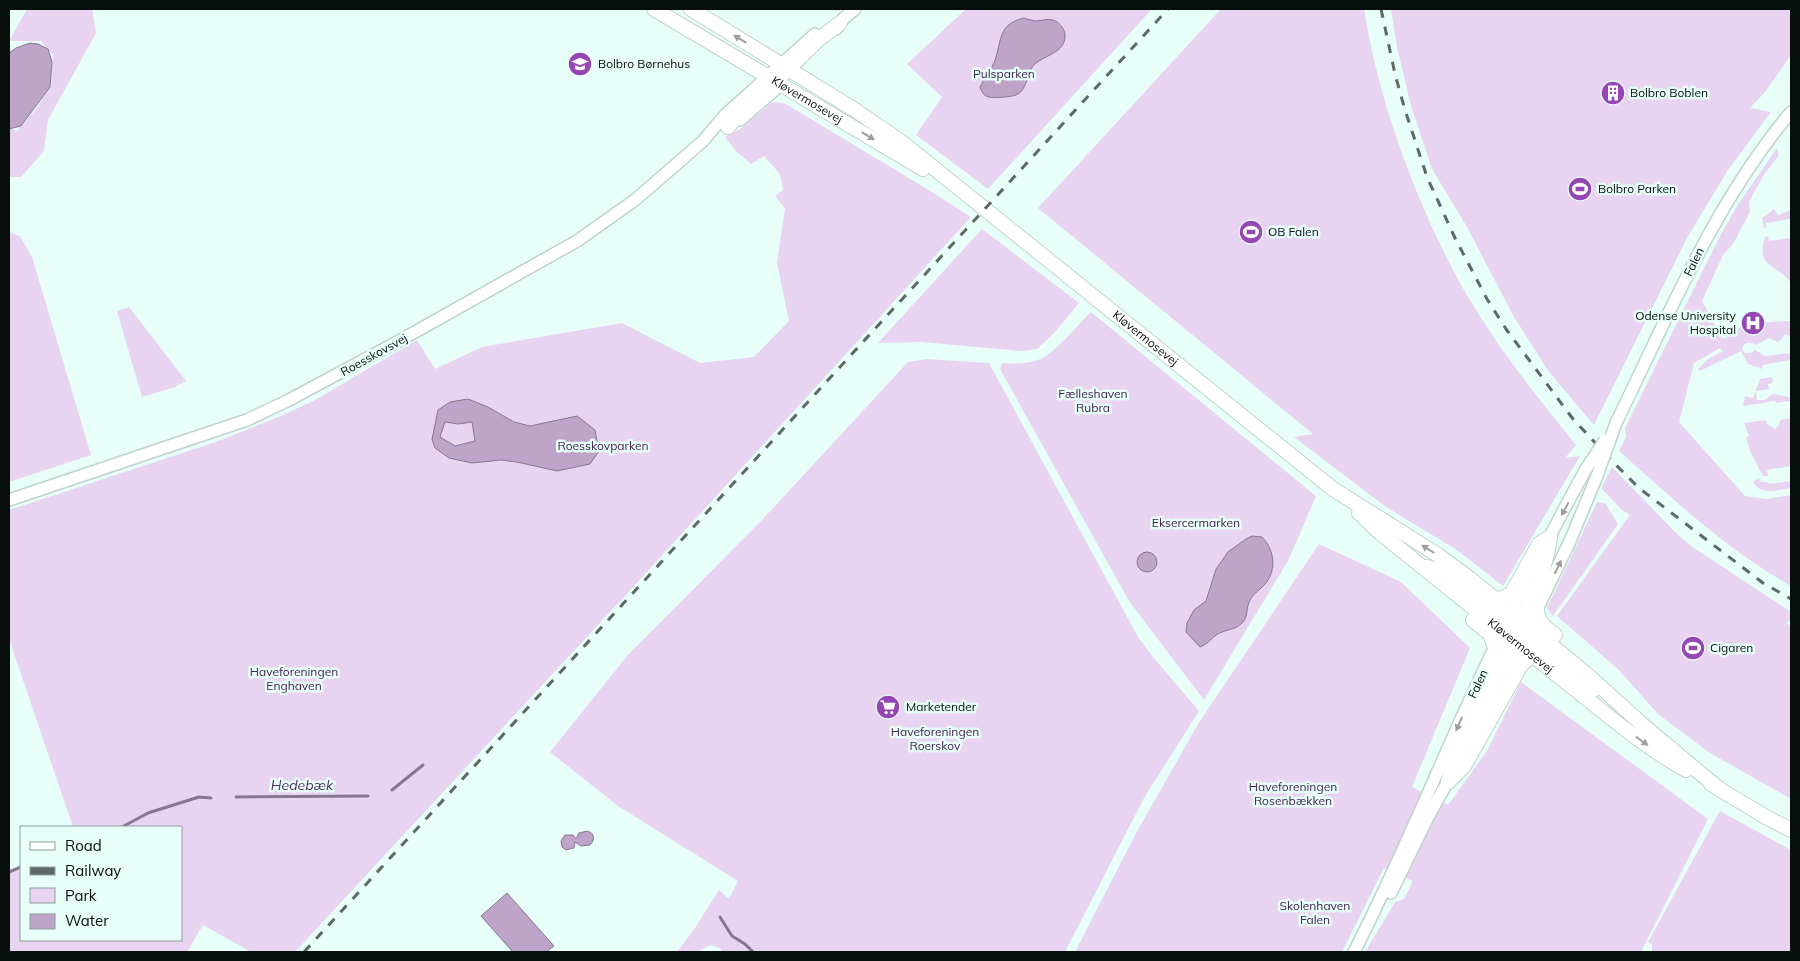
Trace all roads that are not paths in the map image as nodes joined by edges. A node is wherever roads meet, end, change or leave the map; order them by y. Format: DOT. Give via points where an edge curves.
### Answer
graph roads {
  1 [pos="654,9"];
  2 [pos="691,9"];
  3 [pos="855,9"];
  4 [pos="840,23"];
  5 [pos="781,75"];
  6 [pos="1791,112"];
  7 [pos="728,127"];
  8 [pos="703,141"];
  9 [pos="959,188"];
  10 [pos="1616,424"];
  11 [pos="1333,489"];
  12 [pos="9,500"];
  13 [pos="1550,537"];
  14 [pos="1419,564"];
  15 [pos="1495,599"];
  16 [pos="1537,610"];
  17 [pos="1516,629"];
  18 [pos="1495,648"];
  19 [pos="1534,657"];
  20 [pos="1644,726"];
  21 [pos="1448,782"];
  22 [pos="1718,788"];
  23 [pos="1791,830"];
  24 [pos="1354,952"];
  25 [pos="1360,952"];
  1 -- 5 [label="main road, Kløvermosevej"];
  5 -- 2 [label="main road, Kløvermosevej, one-way"];
  3 -- 4 [label="street"];
  4 -- 5 [label="main road"];
  5 -- 7 [label="main road"];
  5 -- 8 [label="street, Roesskovsvej" via="725,115"];
  5 -- 9 [label="main road, Kløvermosevej, one-way"];
  5 -- 9 [label="main road, Kløvermosevej" via="839,110 868,119"];
  6 -- 10 [label="street, Falen" via="1713,224"];
  7 -- 8 [label="street, Roesskovsvej"];
  8 -- 12 [label="street, Roesskovsvej" via="635,200 577,241 289,400 246,420"];
  9 -- 11 [label="main road, Kløvermosevej"];
  10 -- 13 [label="street, Falen, one-way, bridge" via="1586,469"];
  16 -- 10 [label="street, Falen, one-way, bridge" via="1578,524"];
  11 -- 14 [label="main road, Kløvermosevej"];
  15 -- 11 [label="main road, Kløvermosevej, one-way" via="1438,555"];
  13 -- 15 [label="main road" via="1539,544 1512,592"];
  13 -- 17 [label="main road" via="1547,559"];
  14 -- 17 [label="main road, Kløvermosevej"];
  14 -- 18 [label="main road" via="1429,583 1490,634"];
  15 -- 17 [label="main road, Kløvermosevej"];
  16 -- 17 [label="street, Falen"];
  16 -- 20 [label="main road" via="1542,624 1628,700"];
  17 -- 18 [label="street, Falen"];
  17 -- 19 [label="main road, Kløvermosevej"];
  17 -- 20 [label="main road, Kløvermosevej" via="1584,672"];
  17 -- 21 [label="main road" via="1456,755"];
  18 -- 24 [label="street, Falen, one-way" via="1421,814"];
  19 -- 21 [label="main road" via="1521,665 1464,766"];
  19 -- 22 [label="main road, Kløvermosevej, one-way" via="1624,728 1669,760"];
  20 -- 22 [label="main road, Kløvermosevej"];
  21 -- 25 [label="street"];
  22 -- 23 [label="main road, Kløvermosevej"];
}
